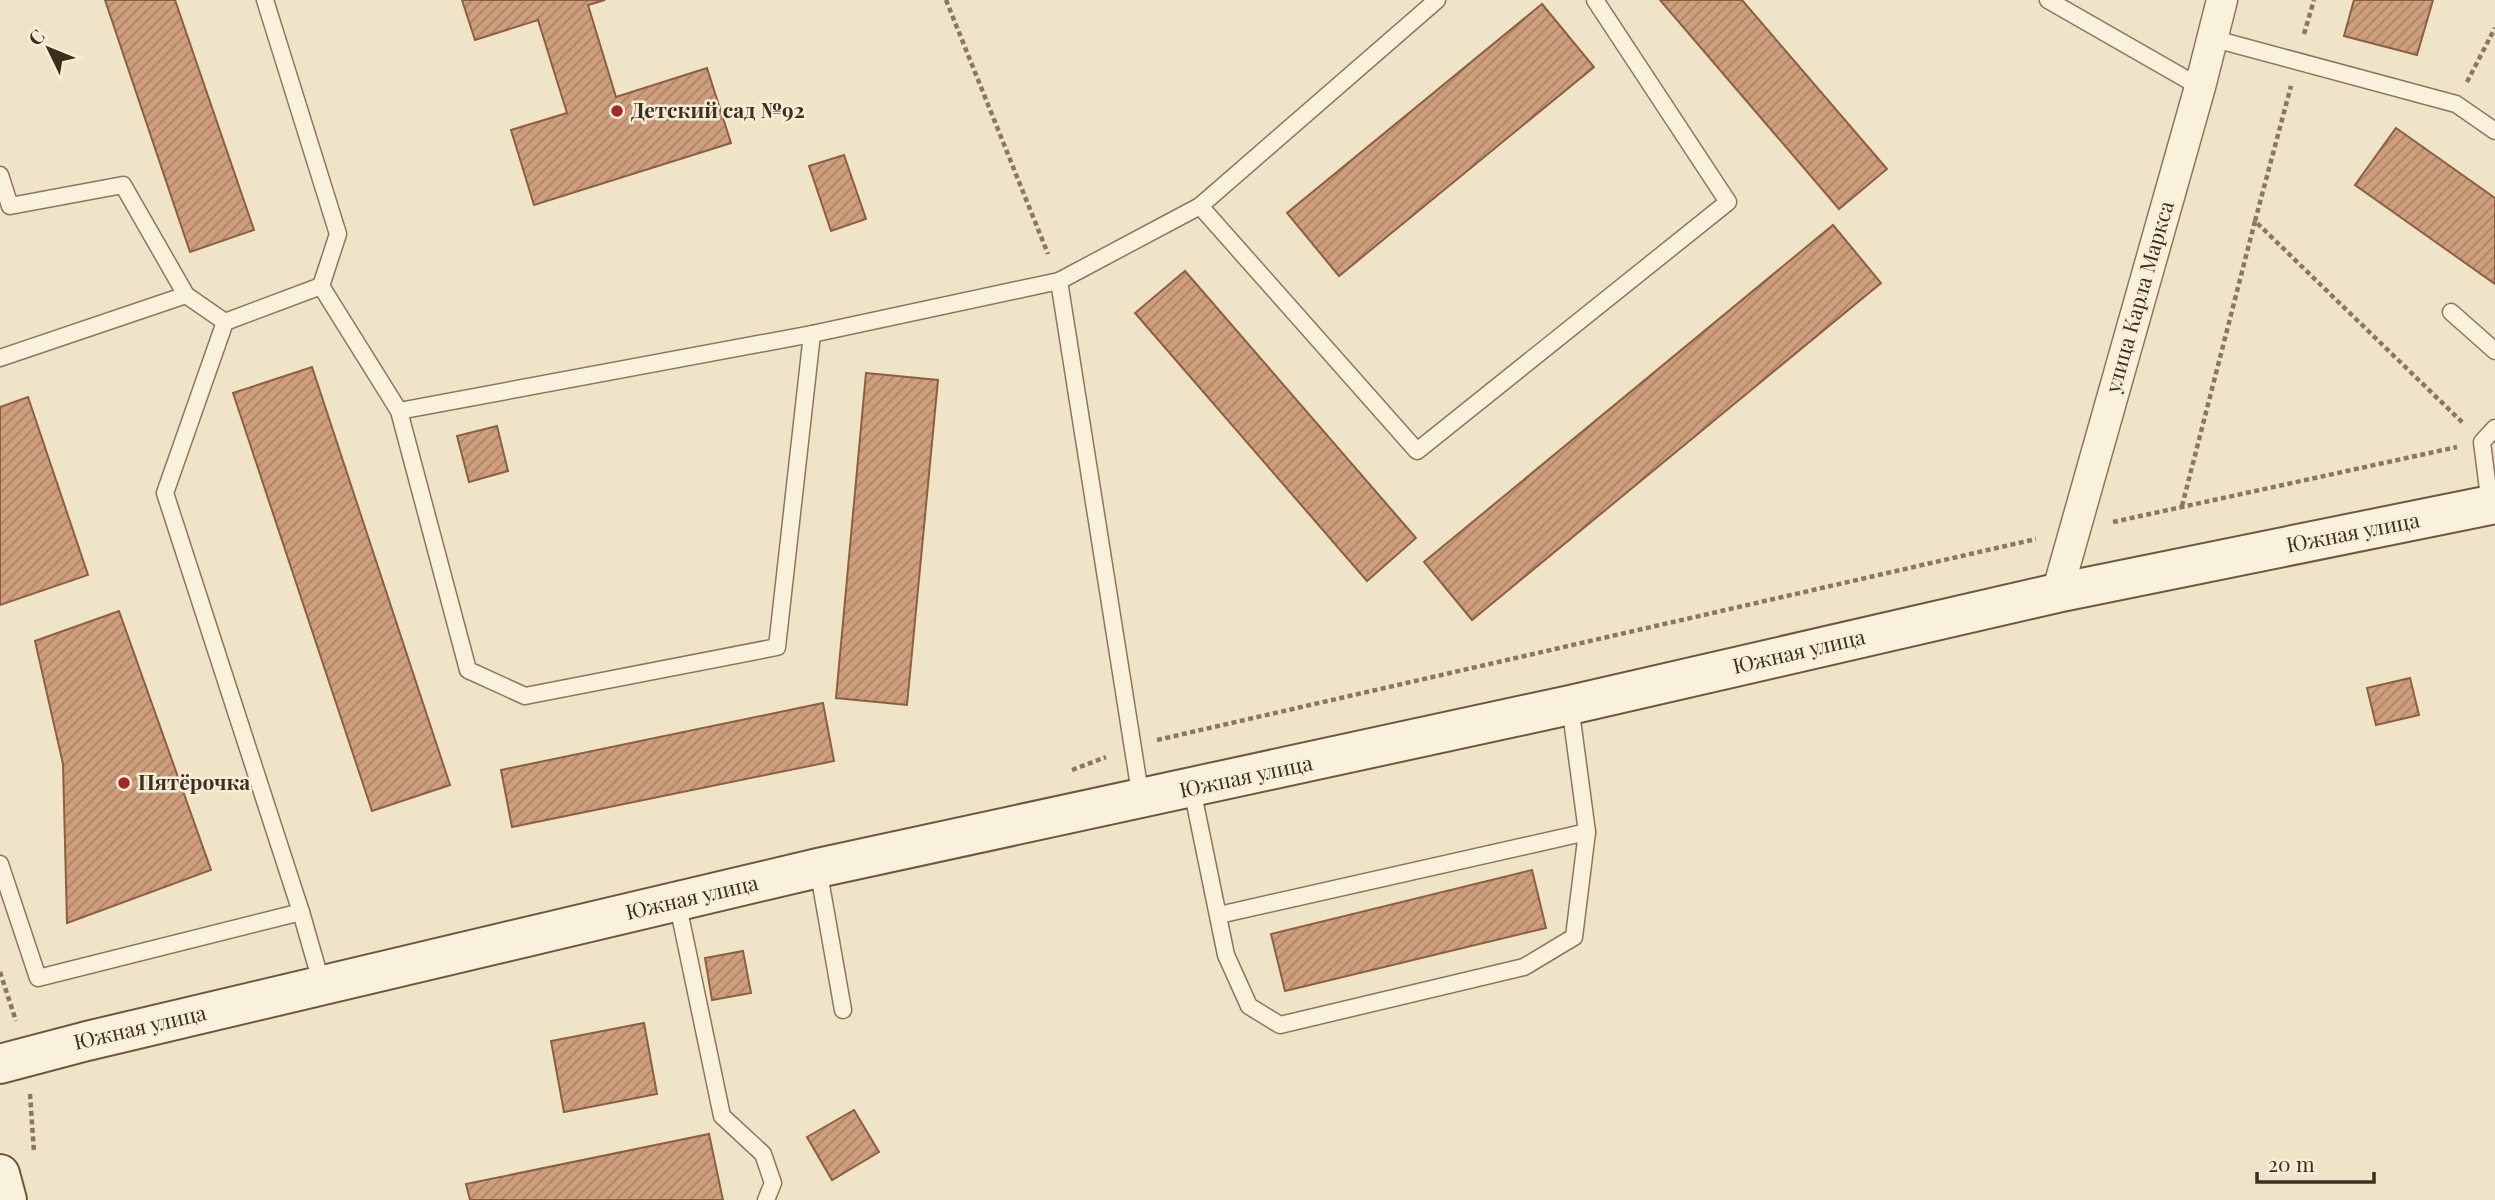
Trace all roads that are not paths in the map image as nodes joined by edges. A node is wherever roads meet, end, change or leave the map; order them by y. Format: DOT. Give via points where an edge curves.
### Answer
graph roads {
  1 [pos="265,0"];
  2 [pos="1437,0"];
  3 [pos="1595,0"];
  4 [pos="2048,0"];
  5 [pos="2222,0"];
  6 [pos="2211,38"];
  7 [pos="2200,87"];
  8 [pos="2495,131"];
  9 [pos="0,175"];
  10 [pos="1200,206"];
  11 [pos="1059,281"];
  12 [pos="321,286"];
  13 [pos="186,295"];
  14 [pos="2451,312"];
  15 [pos="226,323"];
  16 [pos="812,334"];
  17 [pos="2495,351"];
  18 [pos="0,358"];
  19 [pos="399,411"];
  20 [pos="2495,428"];
  21 [pos="2493,504"];
  22 [pos="2057,593"];
  23 [pos="1570,705"];
  24 [pos="1192,789"];
  25 [pos="1141,799"];
  26 [pos="1587,832"];
  27 [pos="0,864"];
  28 [pos="818,869"];
  29 [pos="677,901"];
  30 [pos="301,912"];
  31 [pos="1219,915"];
  32 [pos="322,985"];
  33 [pos="843,1010"];
  34 [pos="0,1064"];
  35 [pos="0,1174"];
  36 [pos="7,1200"];
  37 [pos="765,1200"];
  1 -- 12 [label="lane" via="338,234"];
  2 -- 10 [label="lane"];
  3 -- 10 [label="lane" via="1728,202 1417,450"];
  4 -- 7 [label="lane"];
  5 -- 6 [label="street, улица Карла Маркса"];
  6 -- 7 [label="street, улица Карла Маркса"];
  6 -- 8 [label="lane" via="2456,104"];
  7 -- 22 [label="street, улица Карла Маркса"];
  9 -- 13 [label="lane" via="10,206 123,185"];
  10 -- 11 [label="lane"];
  11 -- 16 [label="lane"];
  11 -- 25 [label="lane"];
  12 -- 15 [label="lane"];
  12 -- 19 [label="lane"];
  13 -- 15 [label="lane"];
  13 -- 18 [label="lane"];
  14 -- 17 [label="lane"];
  15 -- 30 [label="lane" via="165,493"];
  16 -- 19 [label="lane"];
  16 -- 19 [label="lane" via="777,647 538,694 525,696 468,670"];
  20 -- 21 [label="lane" via="2482,442"];
  21 -- 22 [label="street, Южная улица"];
  22 -- 23 [label="street, Южная улица"];
  23 -- 24 [label="street, Южная улица"];
  23 -- 26 [label="lane"];
  24 -- 25 [label="street, Южная улица"];
  24 -- 31 [label="lane"];
  25 -- 28 [label="street, Южная улица"];
  26 -- 31 [label="lane"];
  26 -- 31 [label="lane" via="1574,937 1524,967 1280,1025 1249,1006 1226,955"];
  27 -- 30 [label="lane" via="38,978"];
  28 -- 29 [label="street, Южная улица"];
  28 -- 33 [label="lane"];
  29 -- 32 [label="street, Южная улица"];
  29 -- 37 [label="lane" via="722,1116 763,1154 773,1183"];
  30 -- 32 [label="lane"];
  32 -- 34 [label="street, Южная улица"];
  35 -- 36 [label="street"];
}
